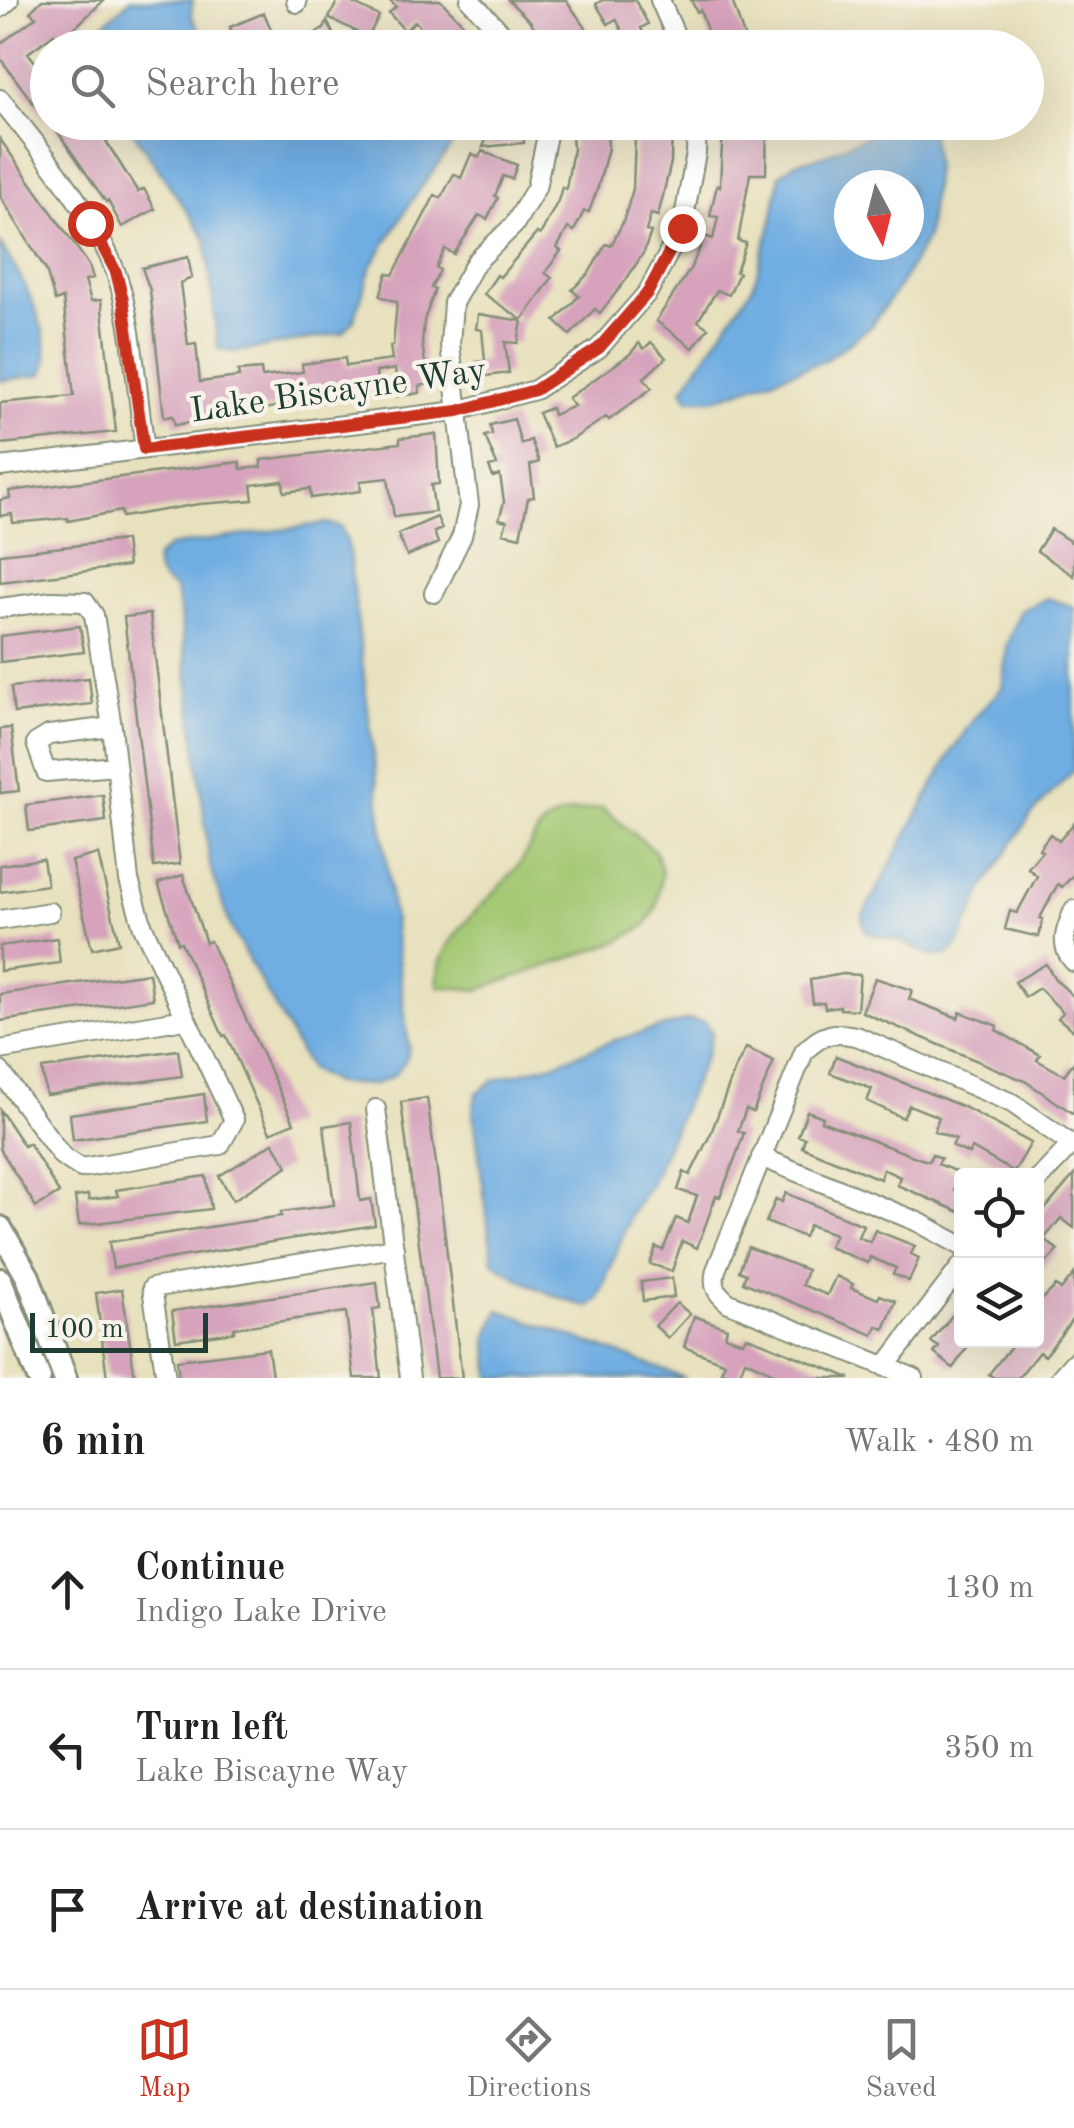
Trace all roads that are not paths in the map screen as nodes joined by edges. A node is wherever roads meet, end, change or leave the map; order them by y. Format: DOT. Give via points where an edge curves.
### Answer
graph roads {
  1 [pos="9,0"];
  2 [pos="470,0"];
  3 [pos="660,0"];
  4 [pos="0,8"];
  5 [pos="499,30"];
  6 [pos="673,30"];
  7 [pos="0,99"];
  8 [pos="546,140"];
  9 [pos="696,140"];
  10 [pos="458,411"];
  11 [pos="144,449"];
  12 [pos="0,467"];
  13 [pos="434,592"];
  14 [pos="0,608"];
  15 [pos="112,727"];
  16 [pos="116,766"];
  17 [pos="1074,910"];
  18 [pos="50,912"];
  19 [pos="0,920"];
  20 [pos="1074,962"];
  21 [pos="185,1019"];
  22 [pos="0,1050"];
  23 [pos="0,1071"];
  24 [pos="376,1109"];
  25 [pos="1073,1145"];
  26 [pos="761,1157"];
  27 [pos="1044,1174"];
  28 [pos="0,1228"];
  29 [pos="954,1242"];
  30 [pos="394,1248"];
  31 [pos="954,1276"];
  32 [pos="0,1280"];
  33 [pos="1074,1362"];
  34 [pos="885,1367"];
  35 [pos="38,1378"];
  36 [pos="65,1378"];
  37 [pos="166,1378"];
  38 [pos="410,1378"];
  39 [pos="914,1378"];
  40 [pos="1060,1378"];
  1 -- 4 [label="street"];
  2 -- 5 [label="street"];
  3 -- 6 [label="street"];
  7 -- 11 [label="street" via="90,223 116,272"];
  8 -- 10 [label="street" via="536,188 514,224 476,262 453,303"];
  9 -- 10 [label="street, Lake Biscayne Way" via="682,228 648,292 599,348 535,390"];
  10 -- 11 [label="street, Lake Biscayne Way"];
  10 -- 13 [label="street" via="469,505 462,536"];
  11 -- 12 [label="street, Lake Biscayne Way"];
  14 -- 15 [label="street" via="85,602 94,615"];
  15 -- 16 [label="street"];
  15 -- 16 [label="street" via="36,743 46,772"];
  16 -- 21 [label="street" via="130,880 143,927"];
  17 -- 20 [label="street" via="1064,934"];
  18 -- 19 [label="street"];
  21 -- 22 [label="street"];
  21 -- 23 [label="street" via="234,1120 220,1145 80,1168 62,1156"];
  24 -- 30 [label="street"];
  25 -- 26 [label="street" via="1012,1102 837,1031 804,1052"];
  25 -- 27 [label="street"];
  26 -- 29 [label="street"];
  26 -- 34 [label="street" via="716,1270 716,1293"];
  28 -- 36 [label="main road" via="28,1276"];
  30 -- 37 [label="street" via="152,1288"];
  30 -- 38 [label="street"];
  31 -- 34 [label="street"];
  32 -- 35 [label="main road"];
  33 -- 40 [label="street"];
  34 -- 39 [label="street"];
}
